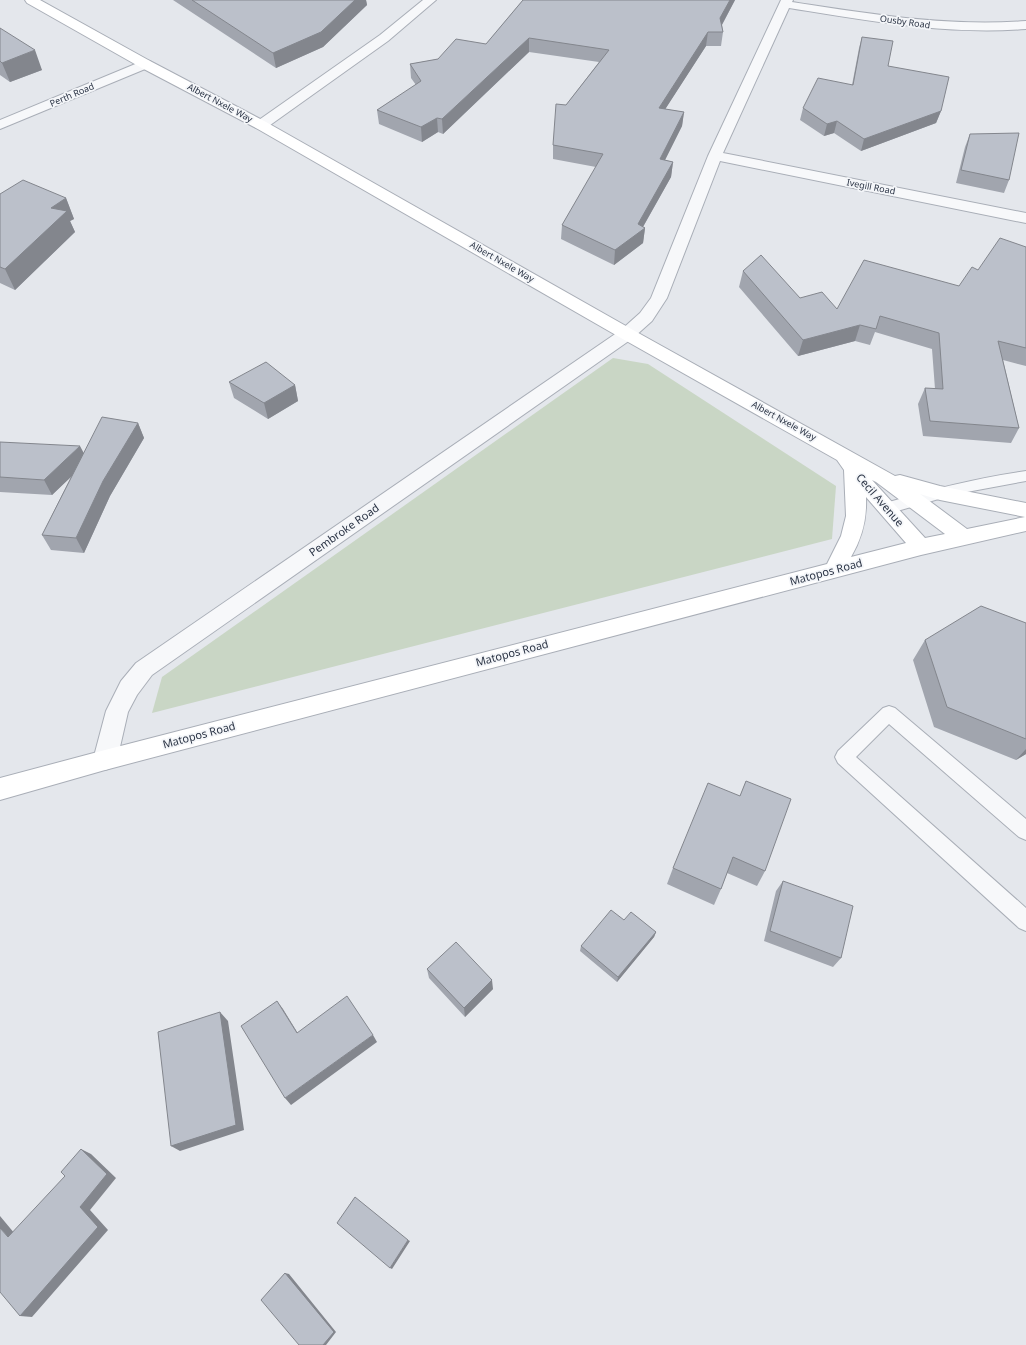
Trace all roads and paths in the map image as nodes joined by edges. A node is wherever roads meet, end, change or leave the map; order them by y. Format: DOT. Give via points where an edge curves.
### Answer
graph roads {
  1 [pos="31,0"];
  2 [pos="430,0"];
  3 [pos="786,2"];
  4 [pos="1026,25"];
  5 [pos="145,64"];
  6 [pos="0,125"];
  7 [pos="261,125"];
  8 [pos="715,156"];
  9 [pos="1026,218"];
  10 [pos="627,334"];
  11 [pos="839,452"];
  12 [pos="853,468"];
  13 [pos="1026,476"];
  14 [pos="883,477"];
  15 [pos="940,493"];
  16 [pos="915,499"];
  17 [pos="887,508"];
  18 [pos="1026,510"];
  19 [pos="1026,524"];
  20 [pos="964,538"];
  21 [pos="922,547"];
  22 [pos="834,570"];
  23 [pos="105,760"];
  24 [pos="0,789"];
  25 [pos="1026,831"];
  26 [pos="1026,921"];
  1 -- 5 [label="main road, Albert Nxele Way"];
  2 -- 7 [label="street" via="384,38"];
  3 -- 4 [label="street, Ousby Road" via="923,26 990,28"];
  3 -- 8 [label="street, Pembroke Road"];
  5 -- 6 [label="street, Perth Road"];
  5 -- 7 [label="main road, Albert Nxele Way"];
  7 -- 10 [label="main road, Albert Nxele Way"];
  8 -- 9 [label="street, Ivegill Road"];
  8 -- 10 [label="street, Pembroke Road" via="659,298 646,317"];
  10 -- 11 [label="main road, Albert Nxele Way"];
  10 -- 23 [label="street, Pembroke Road" via="144,669 129,688 117,710"];
  11 -- 12 [label="main road, Cecil Avenue"];
  11 -- 14 [label="main road, Albert Nxele Way"];
  12 -- 17 [label="main road, Cecil Avenue"];
  12 -- 22 [label="main road" via="856,494 854,530"];
  13 -- 15 [label="lane"];
  14 -- 15 [label="main road"];
  14 -- 16 [label="main road, Albert Nxele Way"];
  15 -- 16 [label="lane"];
  15 -- 18 [label="main road"];
  16 -- 17 [label="lane"];
  16 -- 20 [label="main road, Albert Nxele Way"];
  17 -- 21 [label="main road, Cecil Avenue"];
  19 -- 20 [label="main road, Matopos Road"];
  20 -- 21 [label="main road, Matopos Road"];
  21 -- 22 [label="main road, Matopos Road"];
  22 -- 23 [label="main road, Matopos Road"];
  23 -- 24 [label="main road, Matopos Road"];
  25 -- 26 [label="lane" via="889,713 844,757"];
}
